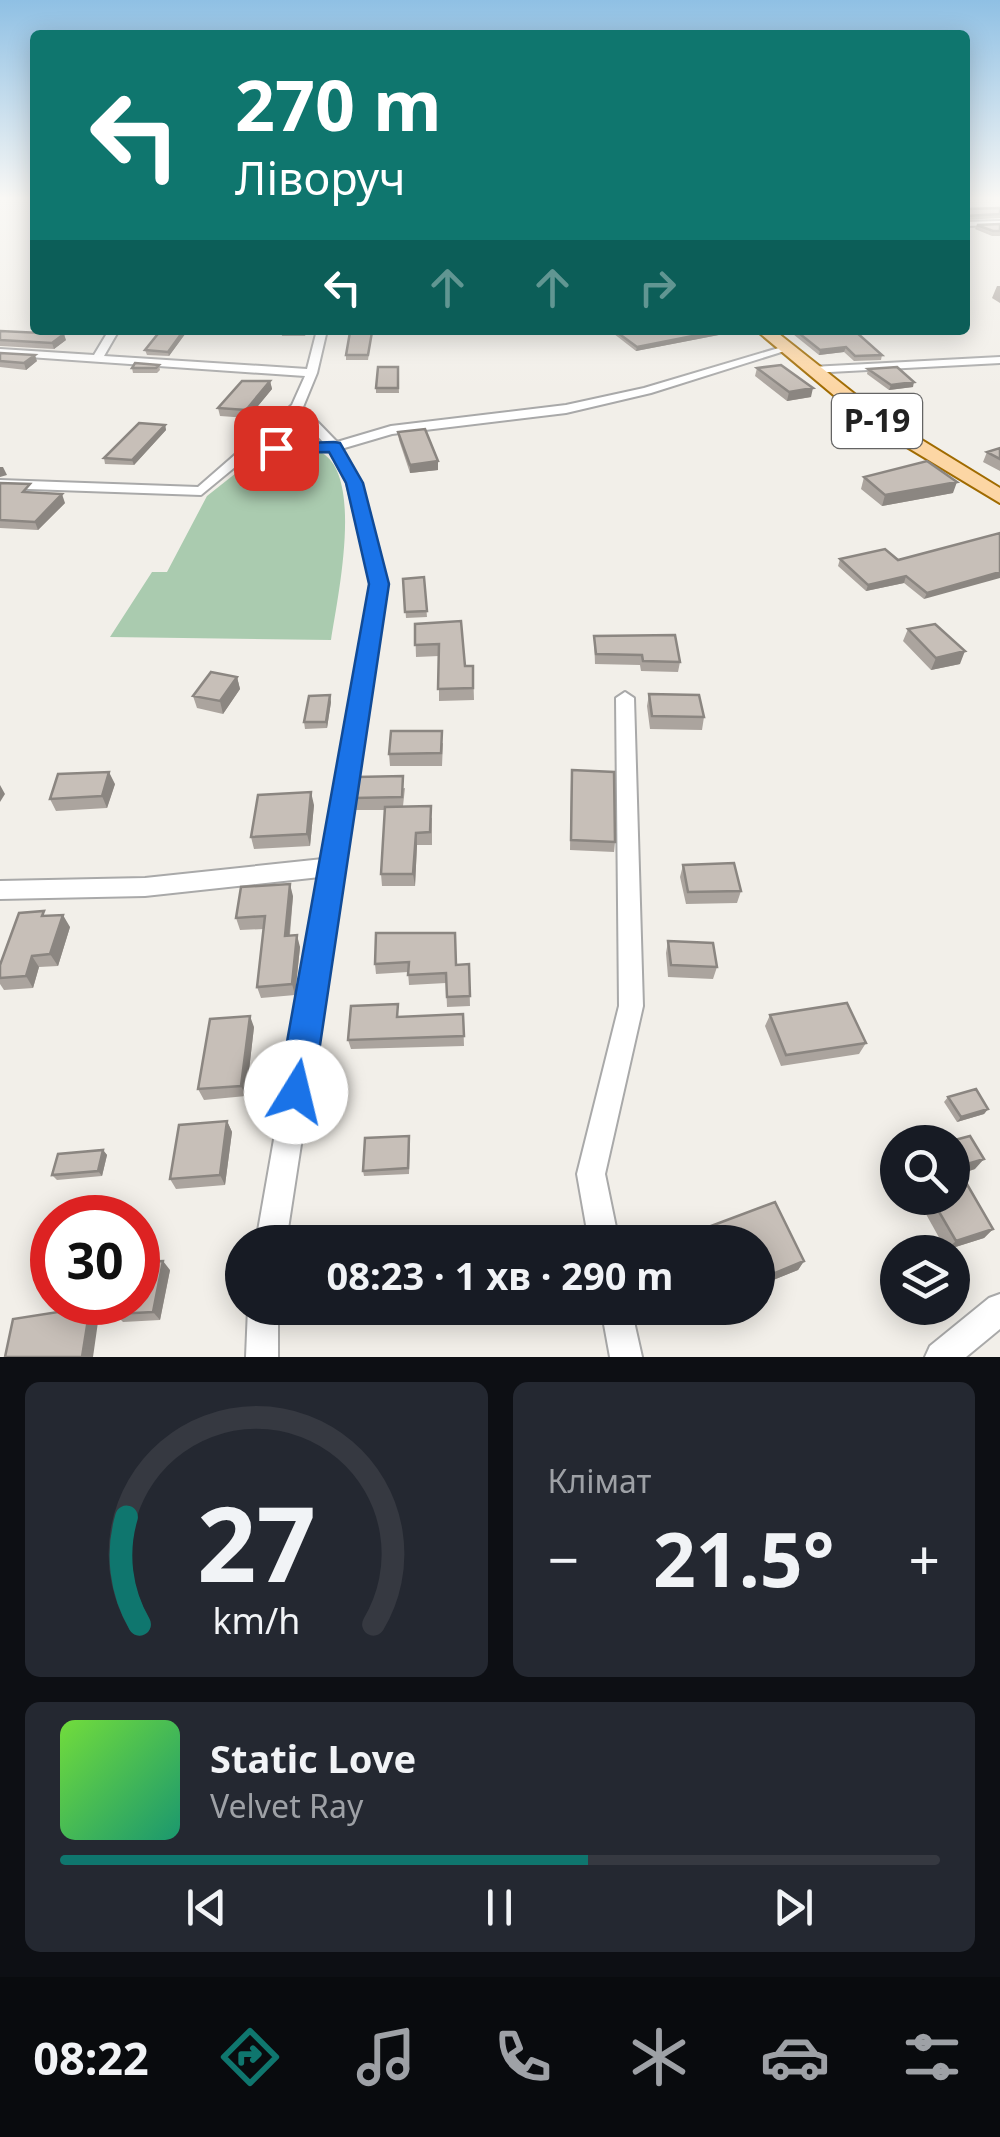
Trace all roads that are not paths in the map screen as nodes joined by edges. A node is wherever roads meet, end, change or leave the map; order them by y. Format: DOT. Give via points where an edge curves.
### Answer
graph roads {
  1 [pos="111,335"];
  2 [pos="321,335"];
  3 [pos="770,335"];
  4 [pos="786,349"];
  5 [pos="0,352"];
  6 [pos="98,357"];
  7 [pos="1000,360"];
  8 [pos="811,370"];
  9 [pos="312,373"];
  10 [pos="297,408"];
  11 [pos="334,446"];
  12 [pos="246,450"];
  13 [pos="0,484"];
  14 [pos="1000,497"];
  15 [pos="624,698"];
  16 [pos="332,868"];
  17 [pos="0,890"];
  18 [pos="274,1225"];
  19 [pos="601,1225"];
  20 [pos="1000,1309"];
  21 [pos="263,1325"];
  22 [pos="619,1325"];
  23 [pos="262,1357"];
  24 [pos="626,1357"];
  25 [pos="940,1357"];
  1 -- 6 [label="street"];
  2 -- 9 [label="street"];
  3 -- 4 [label="main road, Р-19"];
  4 -- 8 [label="main road, Р-19"];
  4 -- 11 [label="street" via="566,409 390,430"];
  5 -- 6 [label="street"];
  6 -- 9 [label="street"];
  7 -- 8 [label="street"];
  8 -- 14 [label="main road, Р-19" via="874,419"];
  9 -- 10 [label="street"];
  10 -- 11 [label="street"];
  10 -- 12 [label="street"];
  11 -- 12 [label="street"];
  11 -- 16 [label="street" via="354,483 379,584"];
  12 -- 13 [label="street" via="201,492"];
  15 -- 19 [label="street" via="632,1006 591,1174"];
  16 -- 17 [label="street" via="145,887"];
  16 -- 18 [label="street"];
  20 -- 25 [label="street"];
  21 -- 23 [label="street"];
  22 -- 24 [label="street"];
}
